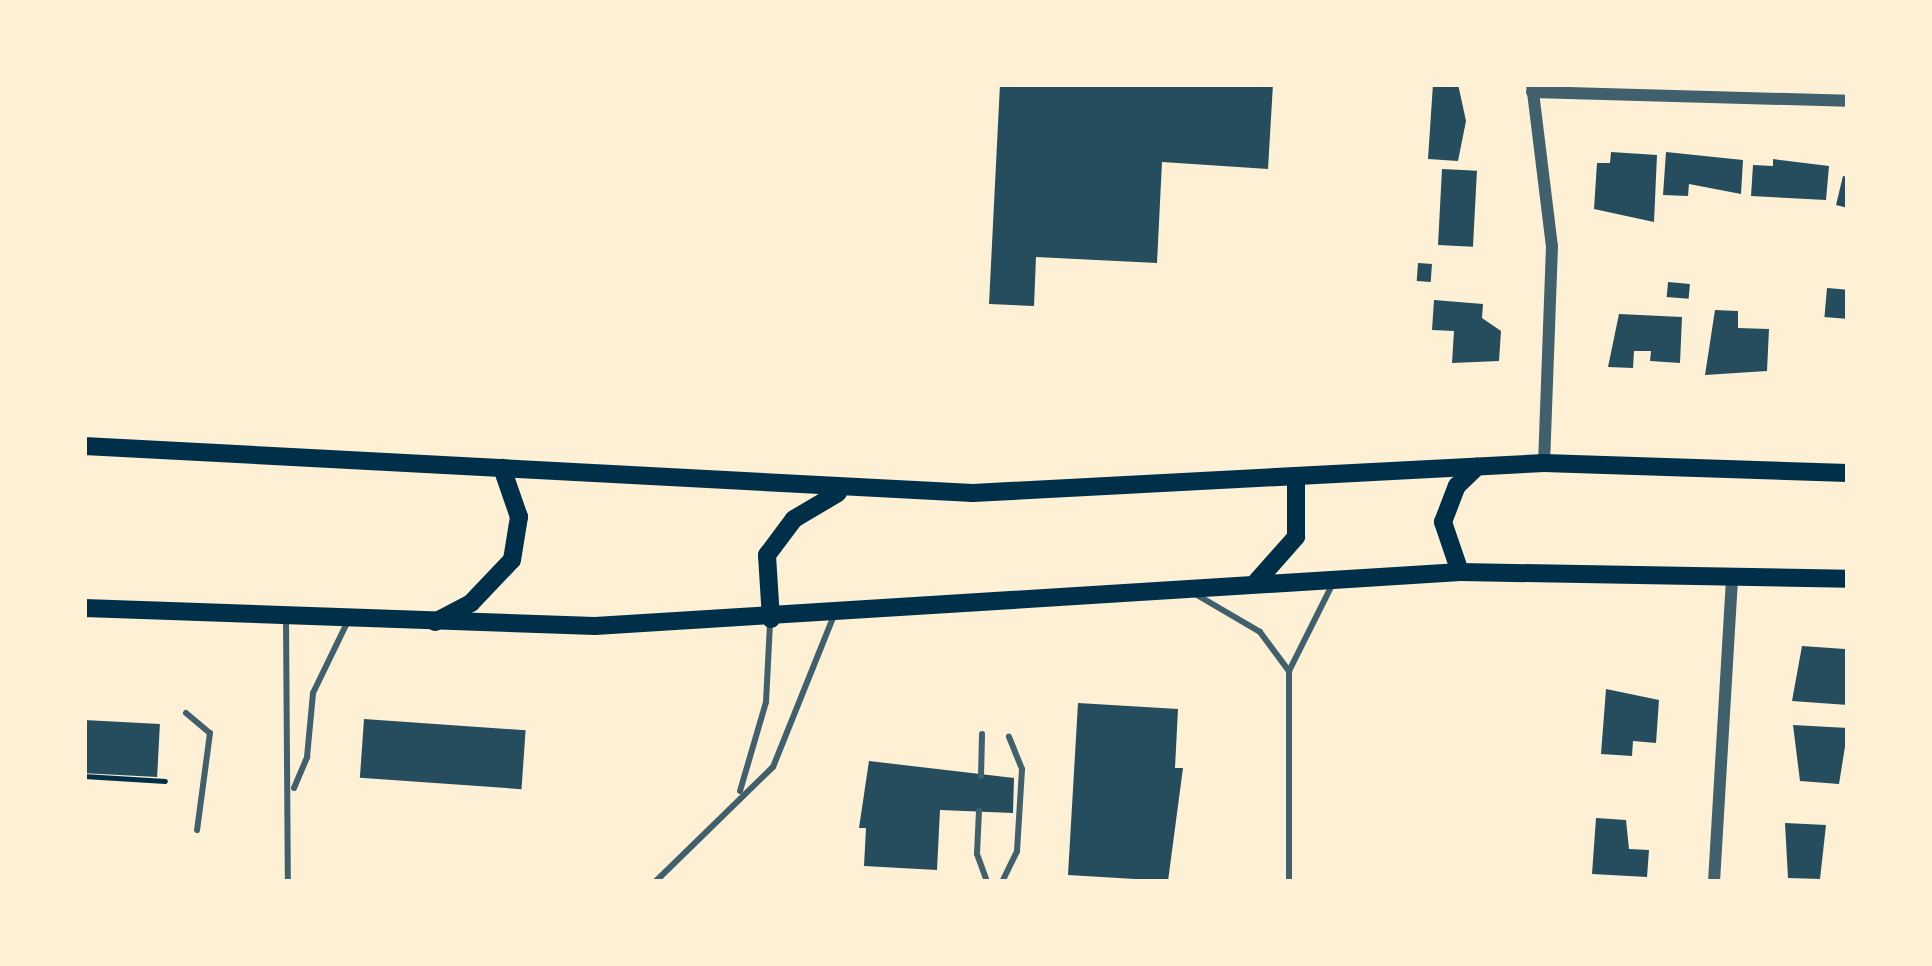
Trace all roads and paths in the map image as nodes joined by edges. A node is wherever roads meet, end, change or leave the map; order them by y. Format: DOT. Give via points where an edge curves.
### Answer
graph roads {
  1 [pos="1532,88"];
  2 [pos="1848,101"];
  3 [pos="84,446"];
  4 [pos="1544,463"];
  5 [pos="1477,467"];
  6 [pos="502,468"];
  7 [pos="1848,473"];
  8 [pos="1296,476"];
  9 [pos="842,491"];
  10 [pos="1460,572"];
  11 [pos="1732,575"];
  12 [pos="1339,577"];
  13 [pos="1848,579"];
  14 [pos="1253,584"];
  15 [pos="1184,589"];
  16 [pos="84,608"];
  17 [pos="835,615"];
  18 [pos="286,617"];
  19 [pos="770,619"];
  20 [pos="349,620"];
  21 [pos="431,624"];
  22 [pos="1289,671"];
  23 [pos="186,712"];
  24 [pos="982,734"];
  25 [pos="1009,737"];
  26 [pos="84,776"];
  27 [pos="981,776"];
  28 [pos="165,781"];
  29 [pos="292,791"];
  30 [pos="740,795"];
  31 [pos="979,811"];
  32 [pos="197,830"];
  33 [pos="288,882"];
  34 [pos="656,882"];
  35 [pos="987,882"];
  36 [pos="1002,882"];
  37 [pos="1289,882"];
  38 [pos="1714,882"];
  1 -- 2 [label="street"];
  1 -- 4 [label="street" via="1552,246"];
  3 -- 6 [label="main road"];
  4 -- 5 [label="main road"];
  4 -- 7 [label="main road"];
  5 -- 8 [label="main road"];
  5 -- 10 [label="main road" via="1457,486 1443,522"];
  6 -- 9 [label="main road"];
  6 -- 21 [label="main road" via="519,518 512,560 471,603"];
  8 -- 9 [label="main road" via="1070,491"];
  8 -- 14 [label="main road" via="1296,537"];
  9 -- 19 [label="main road" via="778,536 764,574"];
  10 -- 11 [label="main road"];
  10 -- 12 [label="main road"];
  11 -- 13 [label="main road"];
  11 -- 38 [label="street"];
  12 -- 14 [label="main road"];
  12 -- 22 [label="lane" via="1318,603"];
  14 -- 15 [label="main road"];
  15 -- 17 [label="main road"];
  15 -- 22 [label="lane" via="1259,632"];
  16 -- 18 [label="main road"];
  17 -- 19 [label="main road"];
  17 -- 30 [label="lane" via="782,749"];
  18 -- 20 [label="main road"];
  18 -- 29 [label="lane" via="281,755"];
  19 -- 21 [label="main road"];
  19 -- 30 [label="lane" via="766,702"];
  20 -- 21 [label="main road"];
  20 -- 29 [label="lane" via="313,693 308,757"];
  22 -- 37 [label="lane"];
  23 -- 32 [label="lane" via="210,733"];
  24 -- 27 [label="lane"];
  25 -- 36 [label="lane" via="1022,770 1017,851"];
  26 -- 28 [label="path"];
  29 -- 33 [label="lane"];
  30 -- 34 [label="lane"];
  31 -- 35 [label="lane" via="977,854"];
}
